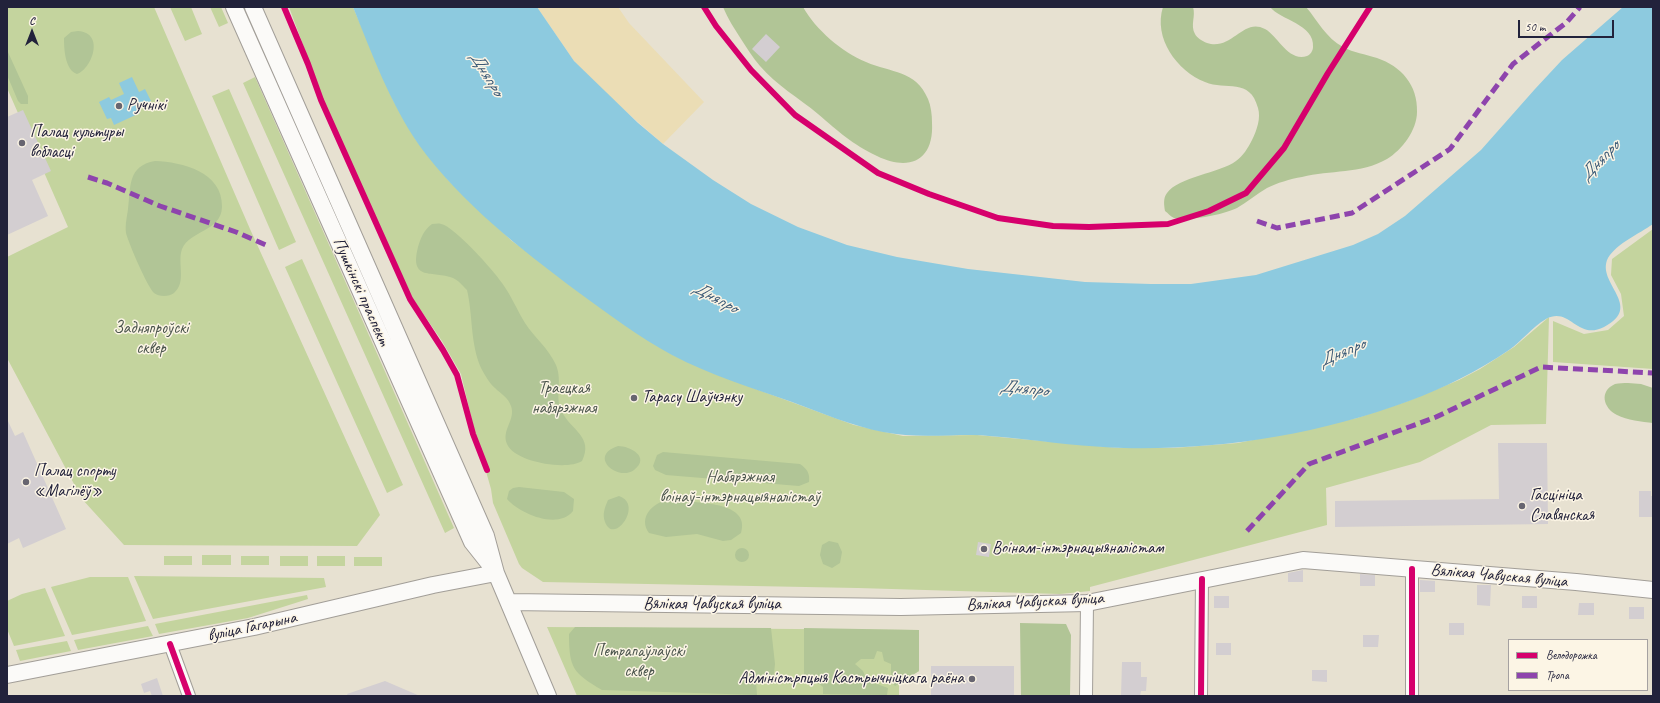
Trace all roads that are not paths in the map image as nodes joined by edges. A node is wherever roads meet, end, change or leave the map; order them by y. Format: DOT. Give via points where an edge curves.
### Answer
graph roads {
  1 [pos="234,7"];
  2 [pos="253,7"];
  3 [pos="1412,568"];
  4 [pos="496,573"];
  5 [pos="1202,579"];
  6 [pos="1653,590"];
  7 [pos="509,602"];
  8 [pos="1087,602"];
  9 [pos="170,644"];
  10 [pos="7,675"];
  11 [pos="189,696"];
  12 [pos="548,696"];
  13 [pos="1086,696"];
  14 [pos="1201,696"];
  15 [pos="1412,696"];
  1 -- 4 [label="main road, Пушкінскі праспект" via="472,542"];
  2 -- 4 [label="main road, Пушкінскі праспект" via="486,536"];
  3 -- 5 [label="main road, Вялікая Чавуская вуліца" via="1303,560"];
  3 -- 6 [label="main road, Вялікая Чавуская вуліца"];
  3 -- 15 [label="street"];
  4 -- 7 [label="main road, Пушкінскі праспект"];
  4 -- 9 [label="main road, вуліца Гагарына"];
  5 -- 8 [label="main road, Вялікая Чавуская вуліца"];
  5 -- 14 [label="street"];
  7 -- 8 [label="main road, Вялікая Чавуская вуліца" via="901,607"];
  7 -- 12 [label="main road, Пушкінскі праспект"];
  8 -- 13 [label="street"];
  9 -- 10 [label="main road, вуліца Гагарына"];
  9 -- 11 [label="street"];
}
